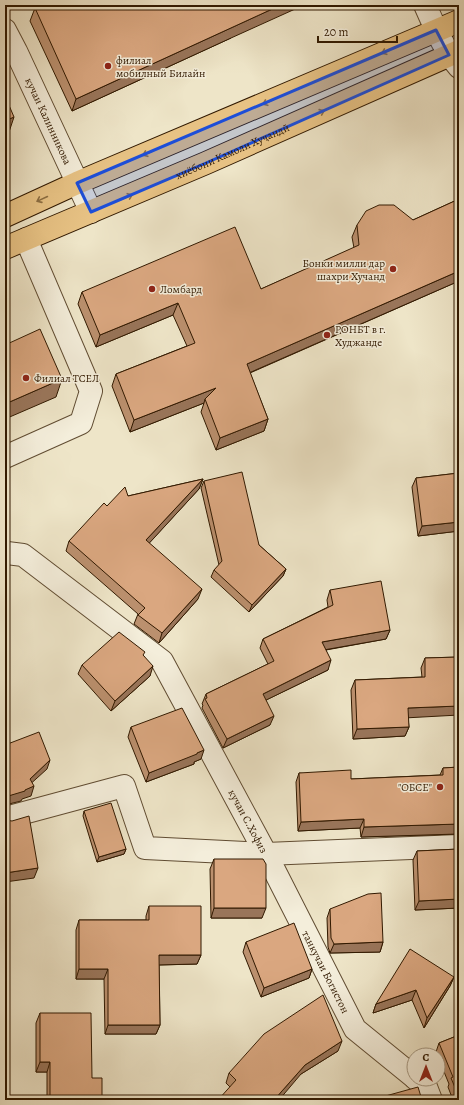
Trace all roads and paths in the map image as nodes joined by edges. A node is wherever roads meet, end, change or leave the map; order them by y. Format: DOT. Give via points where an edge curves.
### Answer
graph roads {
  1 [pos="425,5"];
  2 [pos="459,21"];
  3 [pos="5,30"];
  4 [pos="436,30"];
  5 [pos="456,58"];
  6 [pos="77,183"];
  7 [pos="91,212"];
  8 [pos="5,216"];
  9 [pos="26,238"];
  10 [pos="5,248"];
  11 [pos="5,457"];
  12 [pos="5,554"];
  13 [pos="5,818"];
  14 [pos="459,846"];
  15 [pos="266,854"];
  16 [pos="406,1070"];
  17 [pos="426,1087"];
  18 [pos="431,1100"];
  1 -- 4 [label="street"];
  2 -- 4 [label="main road"];
  3 -- 6 [label="street, кучаи Калинникова"];
  4 -- 5 [label="street"];
  4 -- 6 [label="main road, one-way"];
  7 -- 5 [label="main road, хиёбони Камоли Хуҷандӣ, one-way"];
  6 -- 7 [label="street, кучаи Калинникова"];
  6 -- 8 [label="main road, one-way"];
  7 -- 9 [label="main road, хиёбони Камоли Хуҷандӣ"];
  9 -- 10 [label="main road, хиёбони Камоли Хуҷандӣ"];
  9 -- 11 [label="street" via="91,391 81,423"];
  12 -- 15 [label="street, кучаи С.Хофиз" via="23,555 162,661"];
  13 -- 15 [label="street" via="124,786 145,848"];
  14 -- 15 [label="street, кучаи С.Хофиз"];
  15 -- 16 [label="street, танкучаи Богистон" via="355,1029"];
  17 -- 18 [label="street, танкучаи Богистон"];
}
